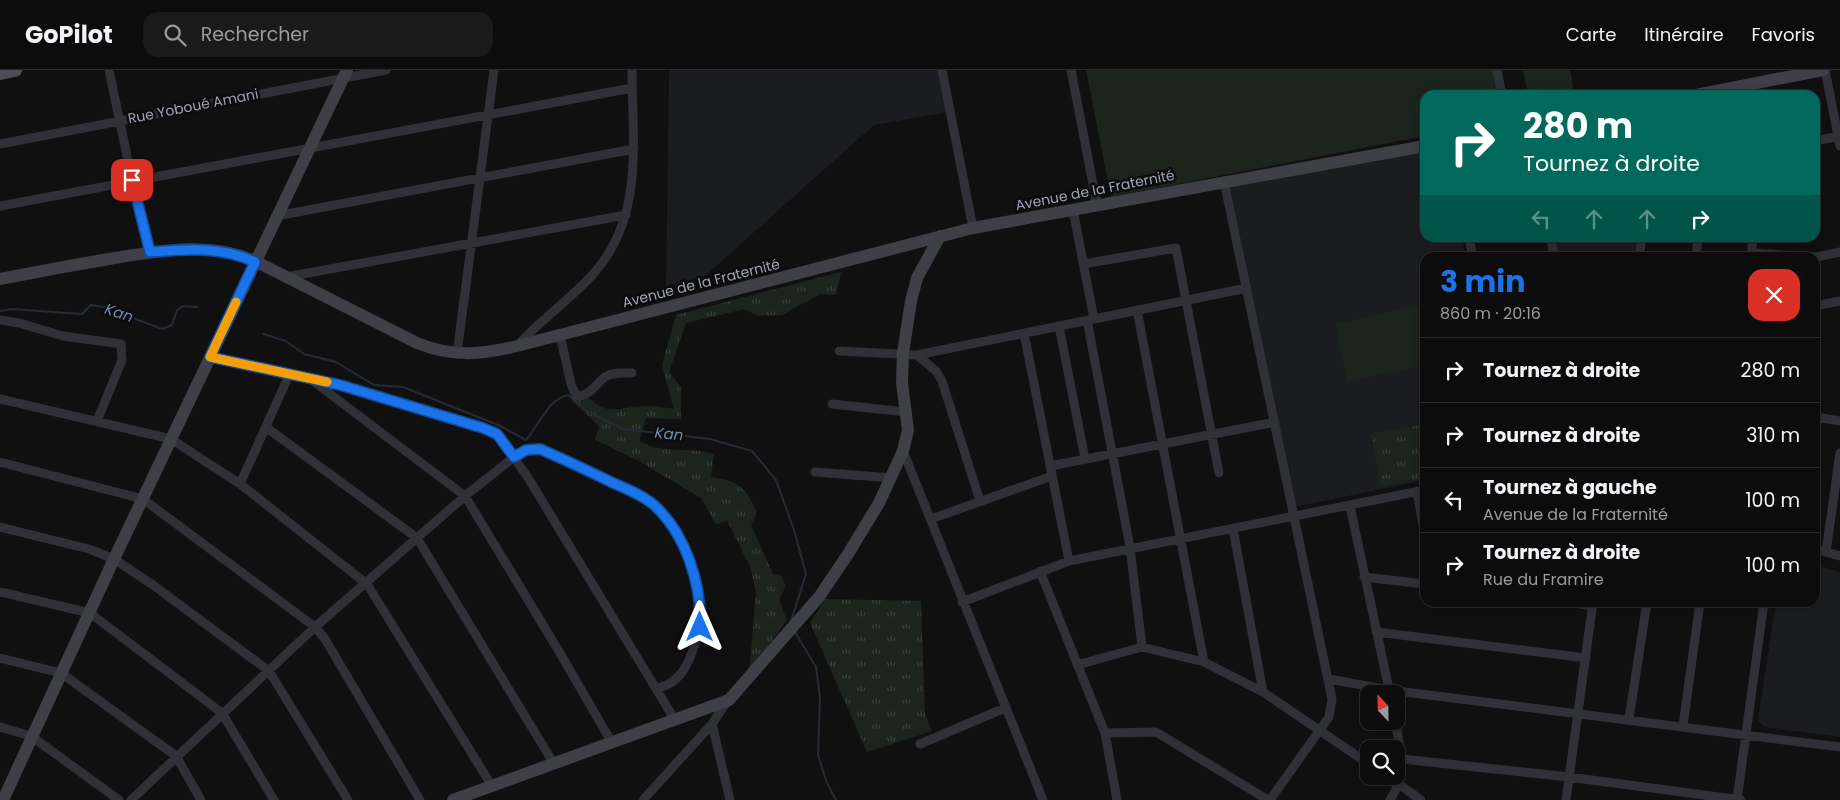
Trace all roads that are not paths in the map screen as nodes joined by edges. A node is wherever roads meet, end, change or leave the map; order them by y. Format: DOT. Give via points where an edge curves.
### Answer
graph roads {
  1 [pos="15,70"];
  2 [pos="109,70"];
  3 [pos="386,70"];
  4 [pos="494,70"];
  5 [pos="632,70"];
  6 [pos="942,70"];
  7 [pos="1071,70"];
  8 [pos="1497,70"];
  9 [pos="1824,70"];
  10 [pos="0,73"];
  11 [pos="345,74"];
  12 [pos="632,88"];
  13 [pos="1501,90"];
  14 [pos="1722,90"];
  15 [pos="489,114"];
  16 [pos="119,120"];
  17 [pos="1839,140"];
  18 [pos="1820,141"];
  19 [pos="0,144"];
  20 [pos="309,146"];
  21 [pos="1420,147"];
  22 [pos="634,149"];
  23 [pos="480,178"];
  24 [pos="132,180"];
  25 [pos="1224,181"];
  26 [pos="1097,205"];
  27 [pos="0,206"];
  28 [pos="1073,210"];
  29 [pos="626,215"];
  30 [pos="276,216"];
  31 [pos="973,228"];
  32 [pos="940,236"];
  33 [pos="471,242"];
  34 [pos="150,252"];
  35 [pos="1840,252"];
  36 [pos="1820,256"];
  37 [pos="255,262"];
  38 [pos="1083,264"];
  39 [pos="286,277"];
  40 [pos="0,279"];
  41 [pos="1247,288"];
  42 [pos="1185,301"];
  43 [pos="1840,301"];
  44 [pos="1820,305"];
  45 [pos="1137,310"];
  46 [pos="1090,319"];
  47 [pos="0,320"];
  48 [pos="1059,326"];
  49 [pos="1024,333"];
  50 [pos="560,335"];
  51 [pos="517,346"];
  52 [pos="839,351"];
  53 [pos="903,353"];
  54 [pos="456,354"];
  55 [pos="917,355"];
  56 [pos="210,357"];
  57 [pos="290,373"];
  58 [pos="632,373"];
  59 [pos="309,378"];
  60 [pos="0,399"];
  61 [pos="832,404"];
  62 [pos="906,412"];
  63 [pos="1820,418"];
  64 [pos="1840,421"];
  65 [pos="97,422"];
  66 [pos="1275,422"];
  67 [pos="267,428"];
  68 [pos="1211,435"];
  69 [pos="171,439"];
  70 [pos="1163,443"];
  71 [pos="903,451"];
  72 [pos="1112,453"];
  73 [pos="1840,453"];
  74 [pos="514,457"];
  75 [pos="1085,459"];
  76 [pos="0,462"];
  77 [pos="1050,466"];
  78 [pos="815,472"];
  79 [pos="1219,473"];
  80 [pos="1052,476"];
  81 [pos="892,478"];
  82 [pos="240,484"];
  83 [pos="1420,491"];
  84 [pos="465,496"];
  85 [pos="143,499"];
  86 [pos="980,501"];
  87 [pos="1350,506"];
  88 [pos="1295,516"];
  89 [pos="931,519"];
  90 [pos="0,527"];
  91 [pos="1233,529"];
  92 [pos="417,538"];
  93 [pos="1182,539"];
  94 [pos="1130,548"];
  95 [pos="1820,550"];
  96 [pos="1826,552"];
  97 [pos="1840,556"];
  98 [pos="114,559"];
  99 [pos="1069,561"];
  100 [pos="1040,571"];
  101 [pos="1364,576"];
  102 [pos="1420,583"];
  103 [pos="367,584"];
  104 [pos="0,592"];
  105 [pos="962,602"];
  106 [pos="1593,607"];
  107 [pos="1646,607"];
  108 [pos="1699,607"];
  109 [pos="1763,607"];
  110 [pos="90,613"];
  111 [pos="315,627"];
  112 [pos="1376,632"];
  113 [pos="1142,647"];
  114 [pos="0,658"];
  115 [pos="1586,658"];
  116 [pos="1204,662"];
  117 [pos="1077,665"];
  118 [pos="268,671"];
  119 [pos="61,673"];
  120 [pos="1330,679"];
  121 [pos="1387,685"];
  122 [pos="1360,686"];
  123 [pos="658,688"];
  124 [pos="1263,692"];
  125 [pos="1405,694"];
  126 [pos="728,700"];
  127 [pos="1005,708"];
  128 [pos="1578,712"];
  129 [pos="222,713"];
  130 [pos="1629,719"];
  131 [pos="675,720"];
  132 [pos="712,724"];
  133 [pos="1683,726"];
  134 [pos="0,727"];
  135 [pos="1321,730"];
  136 [pos="1104,733"];
  137 [pos="1746,734"];
  138 [pos="31,736"];
  139 [pos="612,744"];
  140 [pos="920,744"];
  141 [pos="1840,747"];
  142 [pos="176,756"];
  143 [pos="1360,758"];
  144 [pos="1405,759"];
  145 [pos="554,764"];
  146 [pos="1569,777"];
  147 [pos="1400,785"];
  148 [pos="492,786"];
  149 [pos="3,800"];
  150 [pos="119,800"];
  151 [pos="131,800"];
  152 [pos="201,800"];
  153 [pos="274,800"];
  154 [pos="348,800"];
  155 [pos="420,800"];
  156 [pos="453,800"];
  157 [pos="642,800"];
  158 [pos="730,800"];
  159 [pos="1043,800"];
  160 [pos="1117,800"];
  161 [pos="1269,800"];
  162 [pos="1390,800"];
  163 [pos="1421,800"];
  164 [pos="1566,800"];
  165 [pos="1739,800"];
  1 -- 10 [label="main road"];
  2 -- 16 [label="street"];
  3 -- 11 [label="street, Rue Yoboué Amani"];
  4 -- 15 [label="street"];
  5 -- 12 [label="street"];
  6 -- 31 [label="street"];
  7 -- 26 [label="street"];
  8 -- 13 [label="street"];
  9 -- 14 [label="street"];
  9 -- 17 [label="street"];
  11 -- 16 [label="street, Rue Yoboué Amani"];
  11 -- 20 [label="street"];
  12 -- 15 [label="street"];
  12 -- 22 [label="street"];
  15 -- 20 [label="street"];
  15 -- 23 [label="street"];
  16 -- 19 [label="street, Rue Yoboué Amani"];
  16 -- 24 [label="street"];
  17 -- 18 [label="street"];
  20 -- 24 [label="street"];
  20 -- 30 [label="street"];
  21 -- 25 [label="street, Avenue de la Fraternité"];
  22 -- 23 [label="street"];
  22 -- 29 [label="street"];
  23 -- 30 [label="street"];
  23 -- 33 [label="street"];
  24 -- 27 [label="street"];
  24 -- 34 [label="street"];
  25 -- 26 [label="street, Avenue de la Fraternité"];
  25 -- 41 [label="street"];
  26 -- 28 [label="street, Avenue de la Fraternité"];
  28 -- 31 [label="street, Avenue de la Fraternité"];
  28 -- 38 [label="street"];
  29 -- 33 [label="street"];
  29 -- 51 [label="street" via="610,251 595,272"];
  30 -- 37 [label="street"];
  31 -- 32 [label="street, Avenue de la Fraternité"];
  32 -- 50 [label="street, Avenue de la Fraternité"];
  32 -- 53 [label="street" via="918,278"];
  33 -- 39 [label="street"];
  33 -- 54 [label="street"];
  34 -- 37 [label="street, Avenue de la Fraternité" via="202,248 238,254"];
  34 -- 40 [label="street, Avenue de la Fraternité"];
  35 -- 36 [label="street"];
  37 -- 39 [label="street, Avenue de la Fraternité"];
  37 -- 56 [label="street"];
  38 -- 42 [label="street" via="1176,248"];
  38 -- 46 [label="street"];
  39 -- 54 [label="street, Avenue de la Fraternité" via="417,343"];
  41 -- 42 [label="street"];
  41 -- 66 [label="street"];
  42 -- 45 [label="street"];
  42 -- 68 [label="street"];
  43 -- 44 [label="street"];
  45 -- 46 [label="street"];
  45 -- 70 [label="street"];
  46 -- 48 [label="street"];
  46 -- 72 [label="street"];
  47 -- 65 [label="street" via="63,336 121,344 122,360"];
  48 -- 49 [label="street"];
  48 -- 75 [label="street"];
  49 -- 55 [label="street"];
  49 -- 77 [label="street"];
  50 -- 51 [label="street, Avenue de la Fraternité"];
  50 -- 58 [label="street" via="576,396 592,391 606,376"];
  51 -- 54 [label="street, Avenue de la Fraternité" via="476,354"];
  52 -- 53 [label="street"];
  53 -- 55 [label="street"];
  53 -- 62 [label="street" via="902,383"];
  55 -- 86 [label="street" via="936,371 942,381"];
  56 -- 57 [label="street"];
  56 -- 69 [label="street"];
  57 -- 59 [label="street"];
  57 -- 67 [label="street"];
  59 -- 74 [label="street" via="492,431"];
  59 -- 84 [label="street"];
  60 -- 65 [label="street"];
  61 -- 62 [label="street"];
  62 -- 71 [label="street" via="908,430"];
  63 -- 64 [label="street"];
  65 -- 69 [label="street"];
  66 -- 68 [label="street"];
  66 -- 88 [label="street"];
  67 -- 82 [label="street"];
  67 -- 92 [label="street"];
  68 -- 70 [label="street"];
  68 -- 79 [label="street"];
  69 -- 82 [label="street"];
  69 -- 85 [label="street"];
  70 -- 72 [label="street"];
  70 -- 93 [label="street"];
  71 -- 81 [label="street"];
  71 -- 89 [label="street"];
  72 -- 75 [label="street"];
  72 -- 94 [label="street"];
  73 -- 96 [label="street"];
  74 -- 84 [label="street"];
  74 -- 123 [label="street"];
  74 -- 123 [label="street" via="526,450 540,449 629,490 653,505 676,534 697,584 700,627 681,677 669,686"];
  75 -- 77 [label="street"];
  76 -- 85 [label="street"];
  77 -- 80 [label="street"];
  78 -- 81 [label="street"];
  80 -- 86 [label="street"];
  80 -- 99 [label="street"];
  81 -- 126 [label="street" via="819,597"];
  82 -- 103 [label="street"];
  83 -- 87 [label="street"];
  84 -- 92 [label="street"];
  84 -- 139 [label="street"];
  85 -- 98 [label="street"];
  85 -- 111 [label="street"];
  86 -- 89 [label="street"];
  87 -- 88 [label="street"];
  87 -- 101 [label="street"];
  88 -- 91 [label="street"];
  88 -- 120 [label="street"];
  89 -- 105 [label="street"];
  90 -- 98 [label="street" via="89,549"];
  91 -- 93 [label="street"];
  91 -- 124 [label="street"];
  92 -- 103 [label="street"];
  92 -- 145 [label="street"];
  93 -- 94 [label="street"];
  93 -- 116 [label="street"];
  94 -- 99 [label="street"];
  94 -- 113 [label="street"];
  95 -- 96 [label="street"];
  96 -- 97 [label="street"];
  98 -- 110 [label="street"];
  98 -- 118 [label="street"];
  99 -- 100 [label="street"];
  100 -- 105 [label="street"];
  100 -- 117 [label="street"];
  101 -- 102 [label="street"];
  101 -- 112 [label="street"];
  103 -- 111 [label="street"];
  103 -- 148 [label="street"];
  104 -- 110 [label="street"];
  105 -- 127 [label="street"];
  106 -- 115 [label="street"];
  107 -- 130 [label="street"];
  108 -- 133 [label="street"];
  109 -- 137 [label="street"];
  110 -- 119 [label="street"];
  110 -- 129 [label="street"];
  111 -- 118 [label="street"];
  111 -- 155 [label="street"];
  112 -- 115 [label="street"];
  112 -- 121 [label="street"];
  113 -- 116 [label="street"];
  113 -- 117 [label="street"];
  114 -- 119 [label="street"];
  115 -- 128 [label="street"];
  116 -- 124 [label="street"];
  117 -- 136 [label="street"];
  118 -- 129 [label="street"];
  118 -- 154 [label="street"];
  119 -- 138 [label="street"];
  119 -- 142 [label="street"];
  120 -- 122 [label="street"];
  120 -- 135 [label="street" via="1332,709"];
  123 -- 131 [label="street"];
  124 -- 135 [label="street"];
  125 -- 128 [label="street"];
  126 -- 131 [label="street"];
  126 -- 132 [label="street"];
  127 -- 140 [label="street"];
  127 -- 159 [label="street"];
  128 -- 130 [label="street"];
  128 -- 146 [label="street"];
  129 -- 142 [label="street"];
  129 -- 153 [label="street"];
  130 -- 133 [label="street"];
  131 -- 139 [label="street"];
  132 -- 157 [label="street"];
  132 -- 158 [label="street"];
  133 -- 137 [label="street"];
  134 -- 138 [label="street"];
  135 -- 143 [label="street"];
  135 -- 161 [label="street"];
  136 -- 160 [label="street"];
  136 -- 161 [label="street" via="1156,732"];
  137 -- 141 [label="street"];
  137 -- 165 [label="street"];
  138 -- 149 [label="street"];
  138 -- 150 [label="street"];
  139 -- 145 [label="street"];
  142 -- 151 [label="street"];
  142 -- 152 [label="street"];
  144 -- 146 [label="street"];
  145 -- 148 [label="street"];
  146 -- 164 [label="street"];
  146 -- 165 [label="street"];
  147 -- 162 [label="street"];
  147 -- 163 [label="street"];
  148 -- 156 [label="street"];
}
